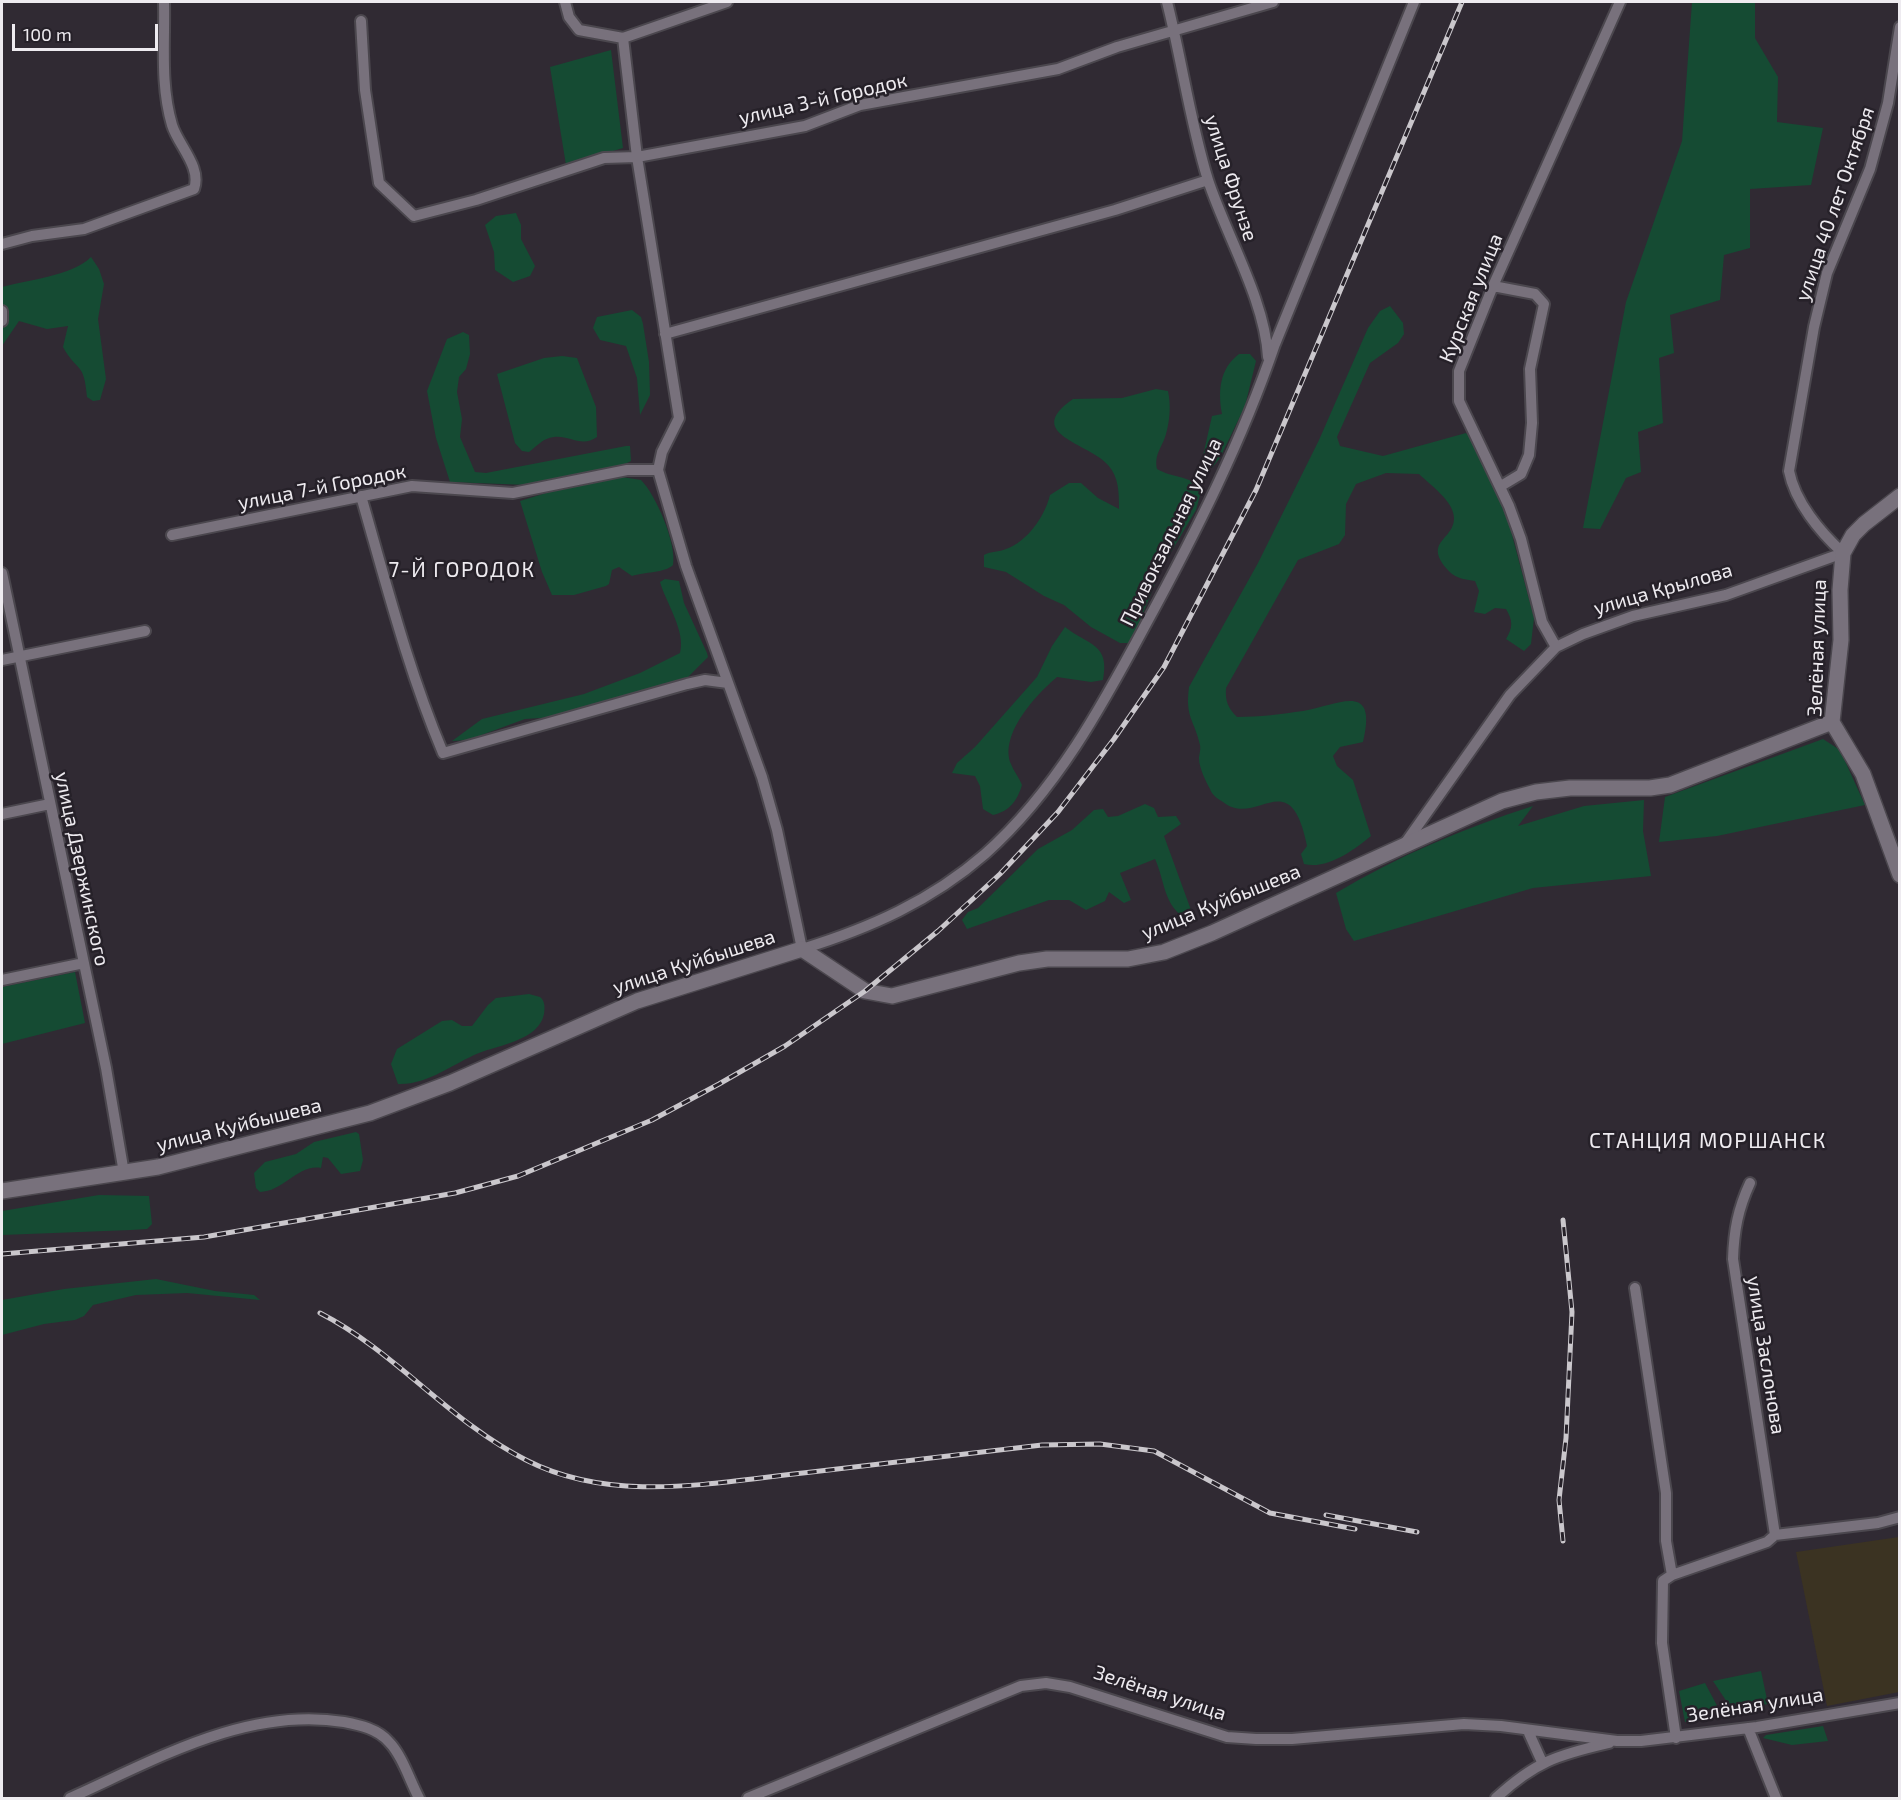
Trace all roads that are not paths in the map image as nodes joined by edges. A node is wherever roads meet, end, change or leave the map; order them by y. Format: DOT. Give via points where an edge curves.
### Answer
graph roads {
  1 [pos="164,2"];
  2 [pos="565,2"];
  3 [pos="727,2"];
  4 [pos="1167,2"];
  5 [pos="1273,2"];
  6 [pos="1402,2"];
  7 [pos="1414,2"];
  8 [pos="1620,2"];
  9 [pos="361,21"];
  10 [pos="1899,27"];
  11 [pos="1174,29"];
  12 [pos="623,38"];
  13 [pos="637,157"];
  14 [pos="1209,180"];
  15 [pos="2,244"];
  16 [pos="1493,286"];
  17 [pos="2,311"];
  18 [pos="2,321"];
  19 [pos="665,334"];
  20 [pos="1271,345"];
  21 [pos="658,470"];
  22 [pos="1501,486"];
  23 [pos="361,496"];
  24 [pos="1899,496"];
  25 [pos="172,536"];
  26 [pos="1843,553"];
  27 [pos="2,573"];
  28 [pos="145,631"];
  29 [pos="1556,647"];
  30 [pos="20,657"];
  31 [pos="2,660"];
  32 [pos="728,683"];
  33 [pos="1832,722"];
  34 [pos="50,804"];
  35 [pos="2,814"];
  36 [pos="1403,847"];
  37 [pos="1899,872"];
  38 [pos="802,949"];
  39 [pos="84,963"];
  40 [pos="2,980"];
  41 [pos="124,1173"];
  42 [pos="1750,1183"];
  43 [pos="2,1191"];
  44 [pos="1635,1288"];
  45 [pos="1899,1517"];
  46 [pos="1774,1535"];
  47 [pos="1668,1578"];
  48 [pos="1899,1703"];
  49 [pos="1748,1728"];
  50 [pos="1528,1731"];
  51 [pos="1676,1738"];
  52 [pos="1617,1741"];
  53 [pos="1542,1762"];
  54 [pos="70,1798"];
  55 [pos="419,1798"];
  56 [pos="748,1798"];
  57 [pos="1496,1798"];
  58 [pos="1776,1798"];
  1 -- 15 [label="street" via="163,82 173,126 191,161 194,189 84,229"];
  2 -- 12 [label="street" via="569,17 579,30"];
  3 -- 12 [label="street"];
  4 -- 11 [label="street, улица Фрунзе"];
  5 -- 11 [label="street, улица 3-й Городок"];
  6 -- 7 [label="street"];
  7 -- 20 [label="street, Привокзальная улица"];
  8 -- 16 [label="street, Курская улица"];
  9 -- 13 [label="street, улица 3-й Городок" via="365,90 379,183 414,216 604,158"];
  10 -- 26 [label="street, улица 40 лет Октября" via="1888,104 1870,169 1840,236 1819,305 1789,471 1808,512"];
  11 -- 13 [label="street, улица 3-й Городок" via="1058,69 860,105 805,126"];
  11 -- 14 [label="street, улица Фрунзе" via="1197,143"];
  12 -- 13 [label="street"];
  13 -- 19 [label="street"];
  14 -- 19 [label="street" via="1115,210"];
  14 -- 20 [label="street, улица Фрунзе"];
  16 -- 22 [label="street, Курская улица" via="1459,371 1459,401"];
  16 -- 22 [label="street" via="1535,294 1544,304 1530,369 1529,454 1521,474"];
  17 -- 18 [label="street"];
  19 -- 21 [label="street" via="679,418 662,452"];
  20 -- 38 [label="street, Привокзальная улица" via="1260,388 1188,546 1097,715 1023,817 985,854 932,894 852,934"];
  21 -- 23 [label="street, улица 7-й Городок" via="627,470 513,493 412,486"];
  21 -- 32 [label="street" via="686,566"];
  22 -- 29 [label="street, Курская улица" via="1521,539 1542,622"];
  23 -- 25 [label="street, улица 7-й Городок"];
  23 -- 32 [label="street" via="403,644 443,753 687,684 705,680"];
  24 -- 26 [label="street" via="1853,535"];
  26 -- 29 [label="street, улица Крылова" via="1726,595 1633,616"];
  26 -- 33 [label="street, Зелёная улица" via="1842,640"];
  27 -- 30 [label="street, улица Дзержинского"];
  28 -- 30 [label="street"];
  29 -- 36 [label="street, улица Крылова" via="1510,694"];
  30 -- 31 [label="street"];
  30 -- 34 [label="street, улица Дзержинского"];
  32 -- 38 [label="street" via="777,830"];
  33 -- 36 [label="street, улица Куйбышева" via="1670,785 1569,788 1502,801"];
  33 -- 37 [label="street, Зелёная улица" via="1863,774"];
  34 -- 35 [label="street"];
  34 -- 39 [label="street, улица Дзержинского"];
  36 -- 38 [label="street, улица Куйбышева" via="1212,933 1164,952 1128,959 1038,960 892,996 865,990"];
  38 -- 41 [label="street, улица Куйбышева" via="636,1001 450,1083 370,1113 220,1153"];
  39 -- 40 [label="street"];
  39 -- 41 [label="street, улица Дзержинского"];
  41 -- 43 [label="street, улица Куйбышева"];
  42 -- 46 [label="street, улица Заслонова" via="1739,1207 1733,1259"];
  44 -- 47 [label="street" via="1666,1493"];
  45 -- 46 [label="street"];
  46 -- 47 [label="street" via="1767,1542"];
  47 -- 51 [label="street" via="1662,1643"];
  48 -- 49 [label="street, Зелёная улица"];
  49 -- 51 [label="street, Зелёная улица"];
  49 -- 58 [label="street"];
  50 -- 52 [label="street, Зелёная улица"];
  50 -- 53 [label="street"];
  50 -- 56 [label="street, Зелёная улица" via="1464,1724 1292,1739 1227,1737 1070,1687 1046,1683 1022,1686 974,1704"];
  51 -- 52 [label="street, Зелёная улица"];
  52 -- 53 [label="street, Зелёная улица"];
  53 -- 57 [label="street, Зелёная улица"];
  54 -- 55 [label="street" via="211,1736 263,1724 324,1719 375,1730 390,1742"];
}
